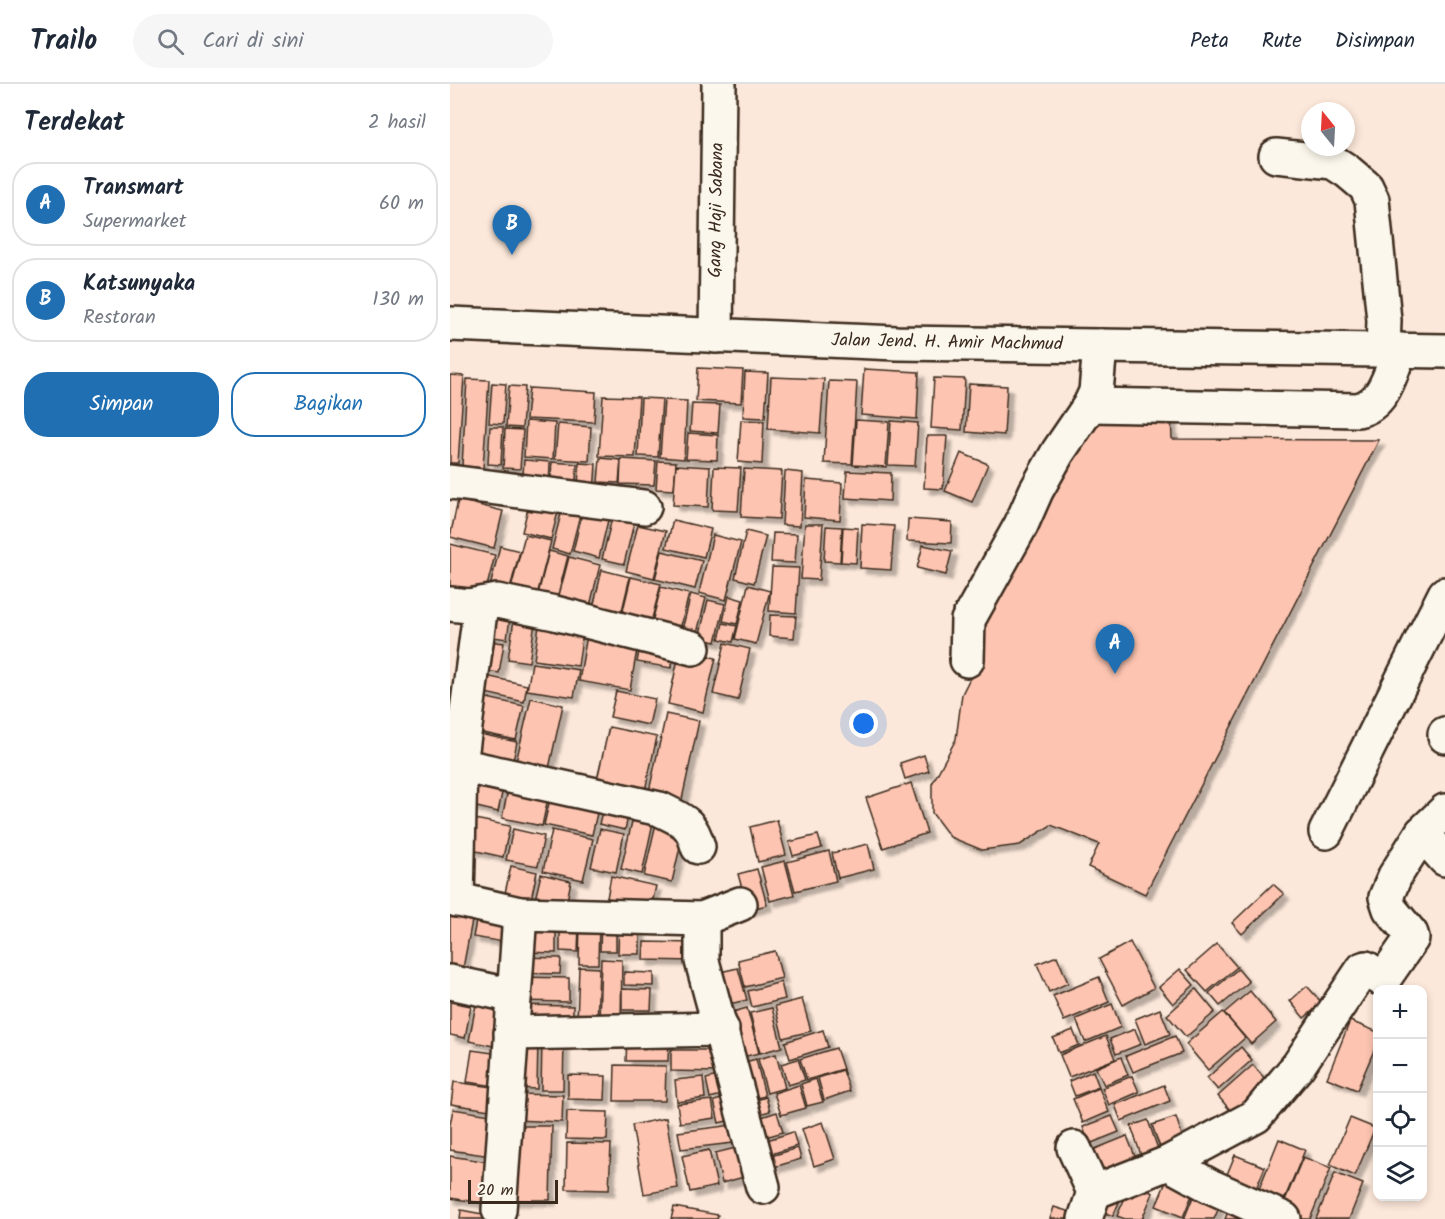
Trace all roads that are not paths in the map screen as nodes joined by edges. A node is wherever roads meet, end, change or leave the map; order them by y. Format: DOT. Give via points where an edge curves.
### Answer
graph roads {
  1 [pos="719,84"];
  2 [pos="1276,156"];
  3 [pos="450,324"];
  4 [pos="716,336"];
  5 [pos="1078,346"];
  6 [pos="1391,350"];
  7 [pos="1445,351"];
  8 [pos="1090,405"];
  9 [pos="450,482"];
  10 [pos="644,507"];
  11 [pos="1445,594"];
  12 [pos="466,604"];
  13 [pos="693,648"];
  14 [pos="967,660"];
  15 [pos="455,764"];
  16 [pos="1433,822"];
  17 [pos="1326,832"];
  18 [pos="698,848"];
  19 [pos="1445,859"];
  20 [pos="454,899"];
  21 [pos="740,904"];
  22 [pos="520,914"];
  23 [pos="702,919"];
  24 [pos="450,982"];
  25 [pos="514,996"];
  26 [pos="722,1029"];
  27 [pos="512,1033"];
  28 [pos="1074,1148"];
  29 [pos="1168,1163"];
  30 [pos="763,1186"];
  31 [pos="1090,1206"];
  32 [pos="499,1210"];
  33 [pos="1284,1219"];
  1 -- 4 [label="main road, Gang Haji Sabana"];
  2 -- 6 [label="main road" via="1333,162 1366,187 1372,200 1384,320"];
  3 -- 4 [label="main road, Jalan Jend. H. Amir Machmud"];
  4 -- 5 [label="main road, Jalan Jend. H. Amir Machmud"];
  5 -- 6 [label="main road, Jalan Jend. H. Amir Machmud"];
  5 -- 8 [label="main road" via="1096,392"];
  6 -- 7 [label="main road, Jalan Jend. H. Amir Machmud"];
  6 -- 8 [label="main road" via="1381,396 1370,407 1358,410"];
  8 -- 14 [label="main road" via="1036,490 968,620"];
  9 -- 10 [label="main road"];
  11 -- 17 [label="main road"];
  12 -- 13 [label="main road" via="497,601"];
  12 -- 15 [label="main road"];
  15 -- 18 [label="main road" via="660,809 693,830"];
  15 -- 20 [label="main road"];
  16 -- 19 [label="main road"];
  16 -- 29 [label="main road" via="1395,876 1386,897 1390,909 1412,938 1383,979 1363,969 1298,1066 1256,1116"];
  20 -- 22 [label="main road"];
  21 -- 23 [label="main road"];
  22 -- 23 [label="main road"];
  22 -- 25 [label="main road"];
  23 -- 26 [label="main road" via="702,961"];
  24 -- 25 [label="main road"];
  25 -- 27 [label="main road"];
  26 -- 27 [label="main road"];
  26 -- 30 [label="main road"];
  27 -- 32 [label="main road"];
  28 -- 31 [label="main road"];
  29 -- 31 [label="main road"];
  29 -- 33 [label="main road"];
}
